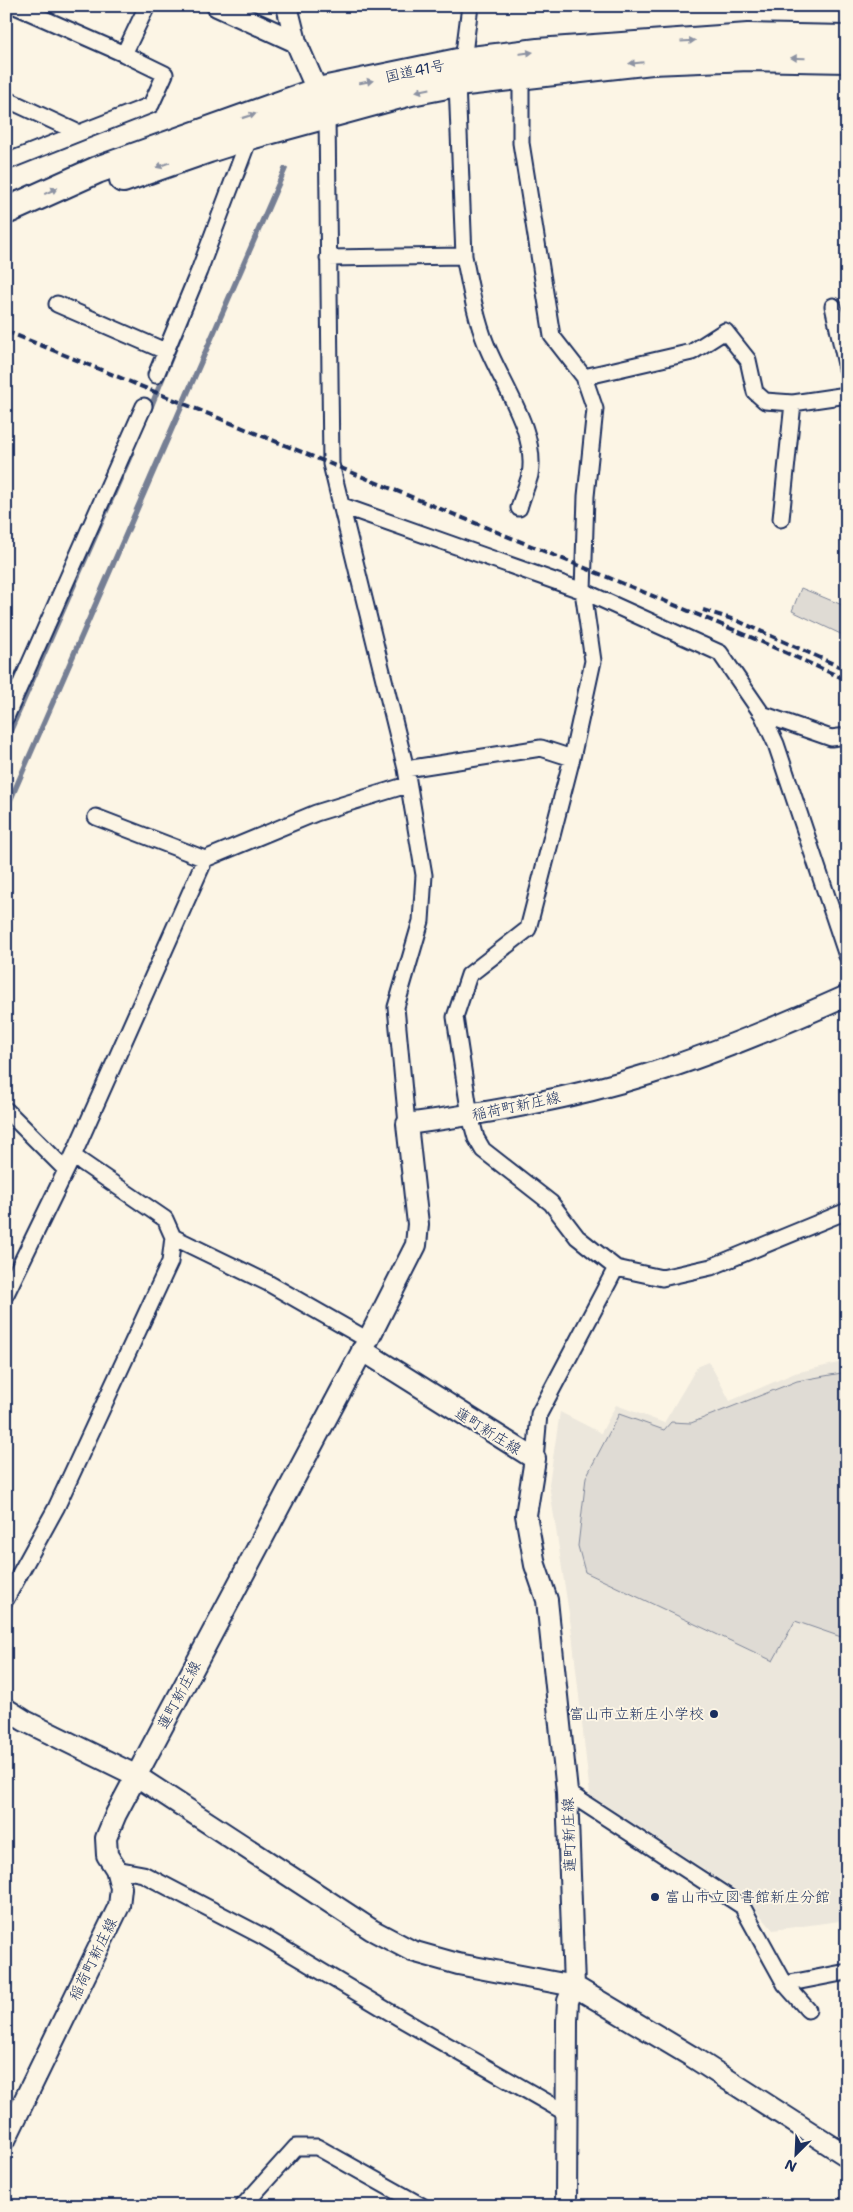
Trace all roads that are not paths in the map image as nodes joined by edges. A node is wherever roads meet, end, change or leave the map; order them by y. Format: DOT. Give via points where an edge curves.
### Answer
graph roads {
  1 [pos="15,6"];
  2 [pos="146,6"];
  3 [pos="217,6"];
  4 [pos="288,6"];
  5 [pos="470,6"];
  6 [pos="847,39"];
  7 [pos="296,42"];
  8 [pos="124,54"];
  9 [pos="847,59"];
  10 [pos="460,72"];
  11 [pos="521,74"];
  12 [pos="318,91"];
  13 [pos="6,99"];
  14 [pos="327,116"];
  15 [pos="79,133"];
  16 [pos="250,136"];
  17 [pos="206,140"];
  18 [pos="6,162"];
  19 [pos="6,211"];
  20 [pos="6,231"];
  21 [pos="464,256"];
  22 [pos="328,258"];
  23 [pos="57,304"];
  24 [pos="832,306"];
  25 [pos="165,351"];
  26 [pos="847,369"];
  27 [pos="156,375"];
  28 [pos="584,377"];
  29 [pos="847,394"];
  30 [pos="793,404"];
  31 [pos="144,406"];
  32 [pos="340,505"];
  33 [pos="519,508"];
  34 [pos="781,519"];
  35 [pos="583,591"];
  36 [pos="762,714"];
  37 [pos="6,717"];
  38 [pos="847,736"];
  39 [pos="572,758"];
  40 [pos="406,770"];
  41 [pos="407,785"];
  42 [pos="96,817"];
  43 [pos="205,859"];
  44 [pos="847,956"];
  45 [pos="847,996"];
  46 [pos="8,1115"];
  47 [pos="470,1116"];
  48 [pos="407,1124"];
  49 [pos="72,1156"];
  50 [pos="66,1170"];
  51 [pos="847,1211"];
  52 [pos="173,1237"];
  53 [pos="616,1268"];
  54 [pos="6,1294"];
  55 [pos="365,1345"];
  56 [pos="535,1459"];
  57 [pos="6,1599"];
  58 [pos="6,1709"];
  59 [pos="135,1775"];
  60 [pos="568,1792"];
  61 [pos="116,1868"];
  62 [pos="847,1972"];
  63 [pos="785,1984"];
  64 [pos="574,1986"];
  65 [pos="808,2010"];
  66 [pos="566,2113"];
  67 [pos="6,2138"];
  68 [pos="847,2156"];
  69 [pos="243,2206"];
  70 [pos="422,2206"];
  71 [pos="566,2206"];
  1 -- 8 [label="street"];
  2 -- 8 [label="street"];
  3 -- 7 [label="main road"];
  4 -- 7 [label="main road"];
  5 -- 10 [label="street"];
  10 -- 6 [label="highway, 国道41号, one-way" via="538,52 748,37"];
  7 -- 12 [label="main road"];
  8 -- 15 [label="street" via="165,74 151,105"];
  9 -- 11 [label="highway, 国道41号, one-way" via="749,56 652,61"];
  10 -- 11 [label="highway, 国道41号"];
  12 -- 10 [label="highway, 国道41号, one-way"];
  10 -- 14 [label="highway, 国道41号, one-way" via="411,92"];
  10 -- 21 [label="street"];
  11 -- 28 [label="street" via="521,143 552,336"];
  12 -- 14 [label="main road"];
  17 -- 12 [label="highway, 国道41号, one-way"];
  13 -- 15 [label="street"];
  14 -- 16 [label="highway, 国道41号"];
  14 -- 22 [label="street"];
  15 -- 18 [label="street"];
  16 -- 17 [label="highway, 国道41号"];
  16 -- 25 [label="street"];
  19 -- 17 [label="highway, 国道41号, one-way" via="97,170"];
  17 -- 20 [label="highway, 国道41号, one-way"];
  21 -- 22 [label="street"];
  21 -- 33 [label="street" via="474,307 486,344 530,444 530,475"];
  22 -- 32 [label="street" via="331,456"];
  23 -- 25 [label="street"];
  24 -- 26 [label="street"];
  25 -- 27 [label="street"];
  28 -- 30 [label="street" via="692,352 725,331 748,360 755,392 765,401"];
  28 -- 35 [label="street" via="595,408 586,496"];
  29 -- 30 [label="street"];
  30 -- 34 [label="street"];
  31 -- 37 [label="street"];
  32 -- 35 [label="street"];
  32 -- 40 [label="street"];
  35 -- 36 [label="street" via="720,653"];
  35 -- 39 [label="street" via="593,661"];
  36 -- 38 [label="street" via="831,738"];
  36 -- 44 [label="street" via="776,744"];
  39 -- 40 [label="street" via="541,748"];
  39 -- 47 [label="street" via="528,929 469,975 454,1017"];
  40 -- 41 [label="street"];
  41 -- 43 [label="street" via="316,812"];
  41 -- 48 [label="street" via="424,874 421,921 396,1007"];
  42 -- 43 [label="street"];
  43 -- 49 [label="street"];
  45 -- 47 [label="main road, 稲荷町新庄線" via="776,1027 650,1074"];
  46 -- 50 [label="street"];
  47 -- 48 [label="main road, 稲荷町新庄線"];
  47 -- 53 [label="street" via="483,1150 551,1203 577,1237"];
  48 -- 55 [label="main road" via="418,1224 416,1245"];
  49 -- 50 [label="street"];
  49 -- 52 [label="street" via="165,1219"];
  50 -- 54 [label="street"];
  51 -- 53 [label="street" via="711,1267 662,1278"];
  52 -- 55 [label="street" via="268,1284"];
  52 -- 57 [label="street" via="170,1262 154,1298 56,1508"];
  53 -- 56 [label="street" via="539,1414"];
  55 -- 56 [label="main road, 蓮町新庄線"];
  55 -- 59 [label="main road, 蓮町新庄線"];
  56 -- 60 [label="main road, 蓮町新庄線" via="526,1515 535,1565 547,1600"];
  58 -- 59 [label="main road"];
  59 -- 61 [label="main road, 稲荷町新庄線" via="106,1838 107,1855"];
  59 -- 64 [label="main road" via="344,1913 412,1951 458,1964"];
  60 -- 63 [label="street" via="742,1906"];
  60 -- 64 [label="main road, 蓮町新庄線"];
  61 -- 66 [label="street" via="143,1874 262,1936"];
  61 -- 67 [label="main road, 稲荷町新庄線" via="122,1888 120,1906"];
  62 -- 63 [label="street"];
  63 -- 65 [label="street"];
  64 -- 66 [label="main road, 蓮町新庄線" via="568,2001"];
  64 -- 68 [label="main road"];
  66 -- 71 [label="main road, 蓮町新庄線"];
  69 -- 70 [label="street" via="296,2147 317,2147"];
}
